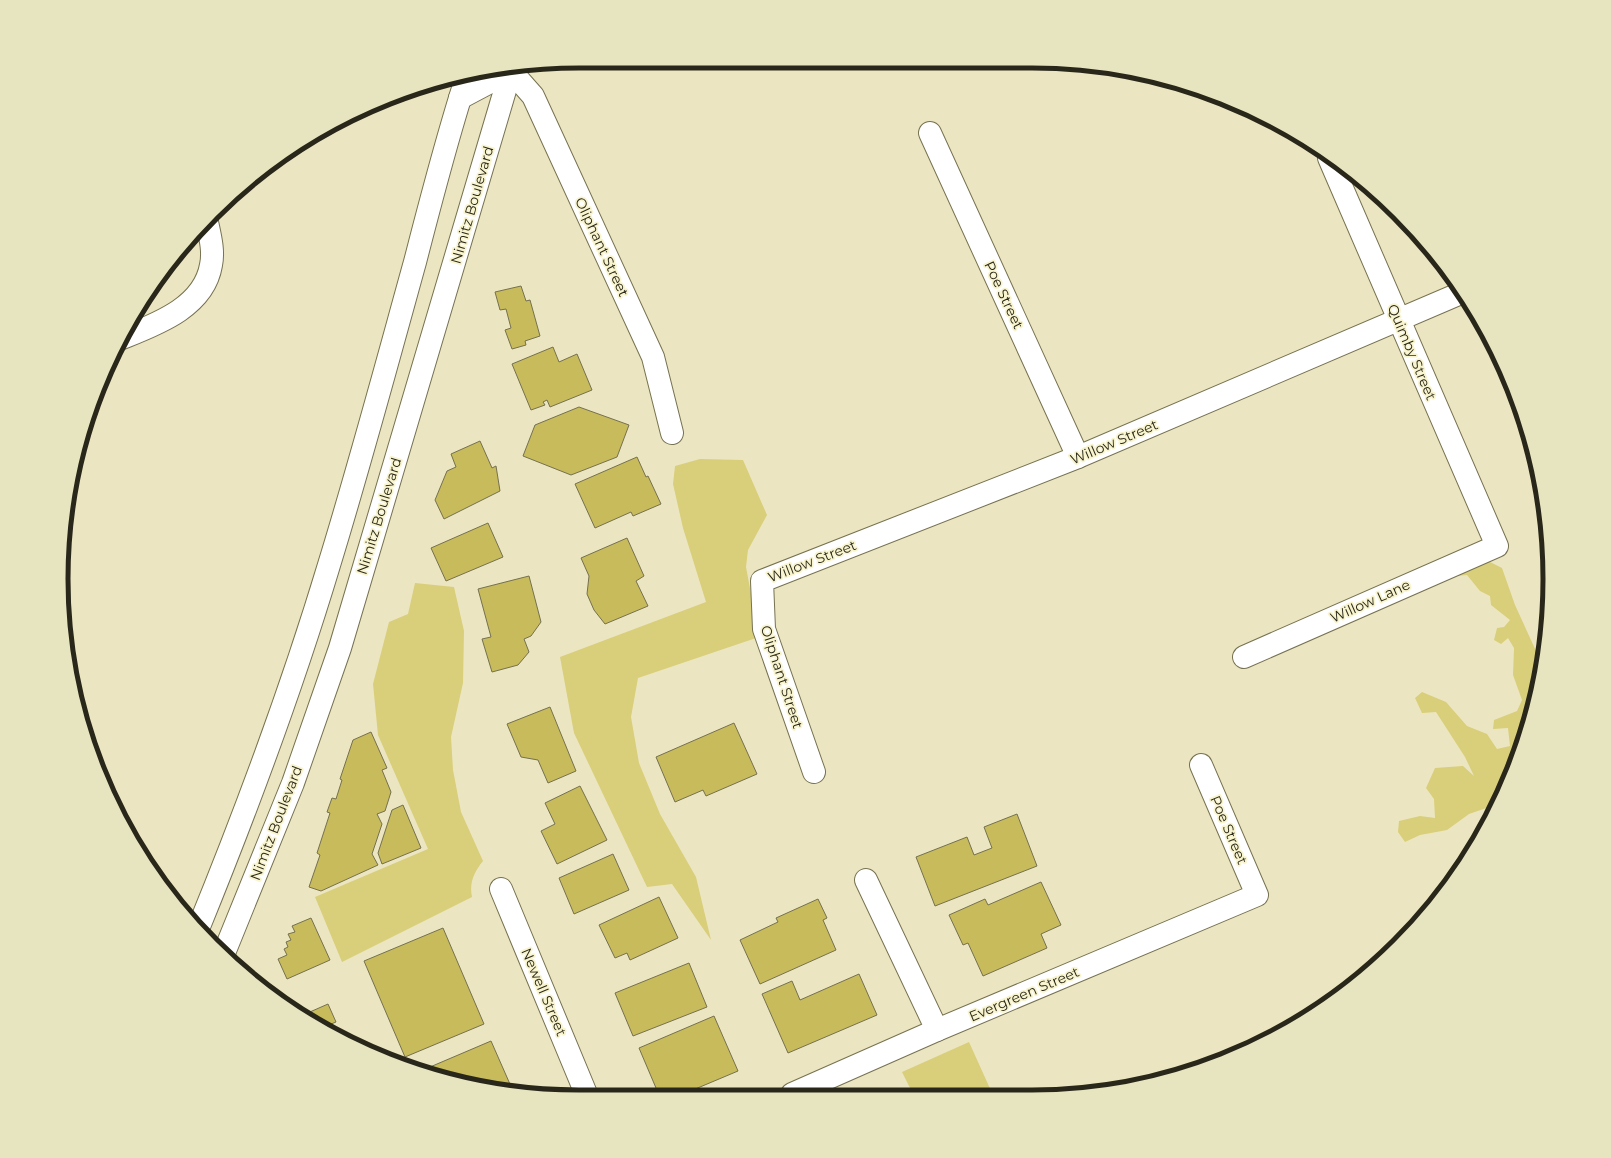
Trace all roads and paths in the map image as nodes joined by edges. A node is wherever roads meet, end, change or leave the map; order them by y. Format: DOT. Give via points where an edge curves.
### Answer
graph roads {
  1 [pos="510,72"];
  2 [pos="513,72"];
  3 [pos="505,73"];
  4 [pos="466,81"];
  5 [pos="460,98"];
  6 [pos="930,133"];
  7 [pos="1333,166"];
  8 [pos="208,228"];
  9 [pos="1457,295"];
  10 [pos="1398,320"];
  11 [pos="130,335"];
  12 [pos="672,433"];
  13 [pos="1078,457"];
  14 [pos="1497,546"];
  15 [pos="762,581"];
  16 [pos="1244,657"];
  17 [pos="1201,765"];
  18 [pos="814,772"];
  19 [pos="866,880"];
  20 [pos="501,889"];
  21 [pos="1257,895"];
  22 [pos="201,922"];
  23 [pos="226,948"];
  24 [pos="938,1030"];
  25 [pos="585,1090"];
  26 [pos="801,1090"];
  1 -- 23 [label="street, Nimitz Boulevard" via="340,648 293,783"];
  2 -- 12 [label="street, Oliphant Street" via="533,96 650,350"];
  3 -- 5 [label="street"];
  4 -- 5 [label="street"];
  5 -- 22 [label="street" via="329,565 280,715"];
  6 -- 13 [label="street, Poe Street"];
  7 -- 10 [label="street, Quimby Street"];
  8 -- 11 [label="street" via="211,265 204,286 192,301 175,314"];
  9 -- 10 [label="street, Willow Street"];
  10 -- 13 [label="street, Willow Street"];
  10 -- 14 [label="street, Quimby Street"];
  13 -- 15 [label="street, Willow Street"];
  14 -- 16 [label="street, Willow Lane"];
  15 -- 18 [label="street, Oliphant Street" via="764,629"];
  17 -- 21 [label="street, Poe Street"];
  19 -- 24 [label="street"];
  20 -- 25 [label="street, Newell Street"];
  21 -- 24 [label="street, Evergreen Street"];
  24 -- 26 [label="street, Evergreen Street"];
}
